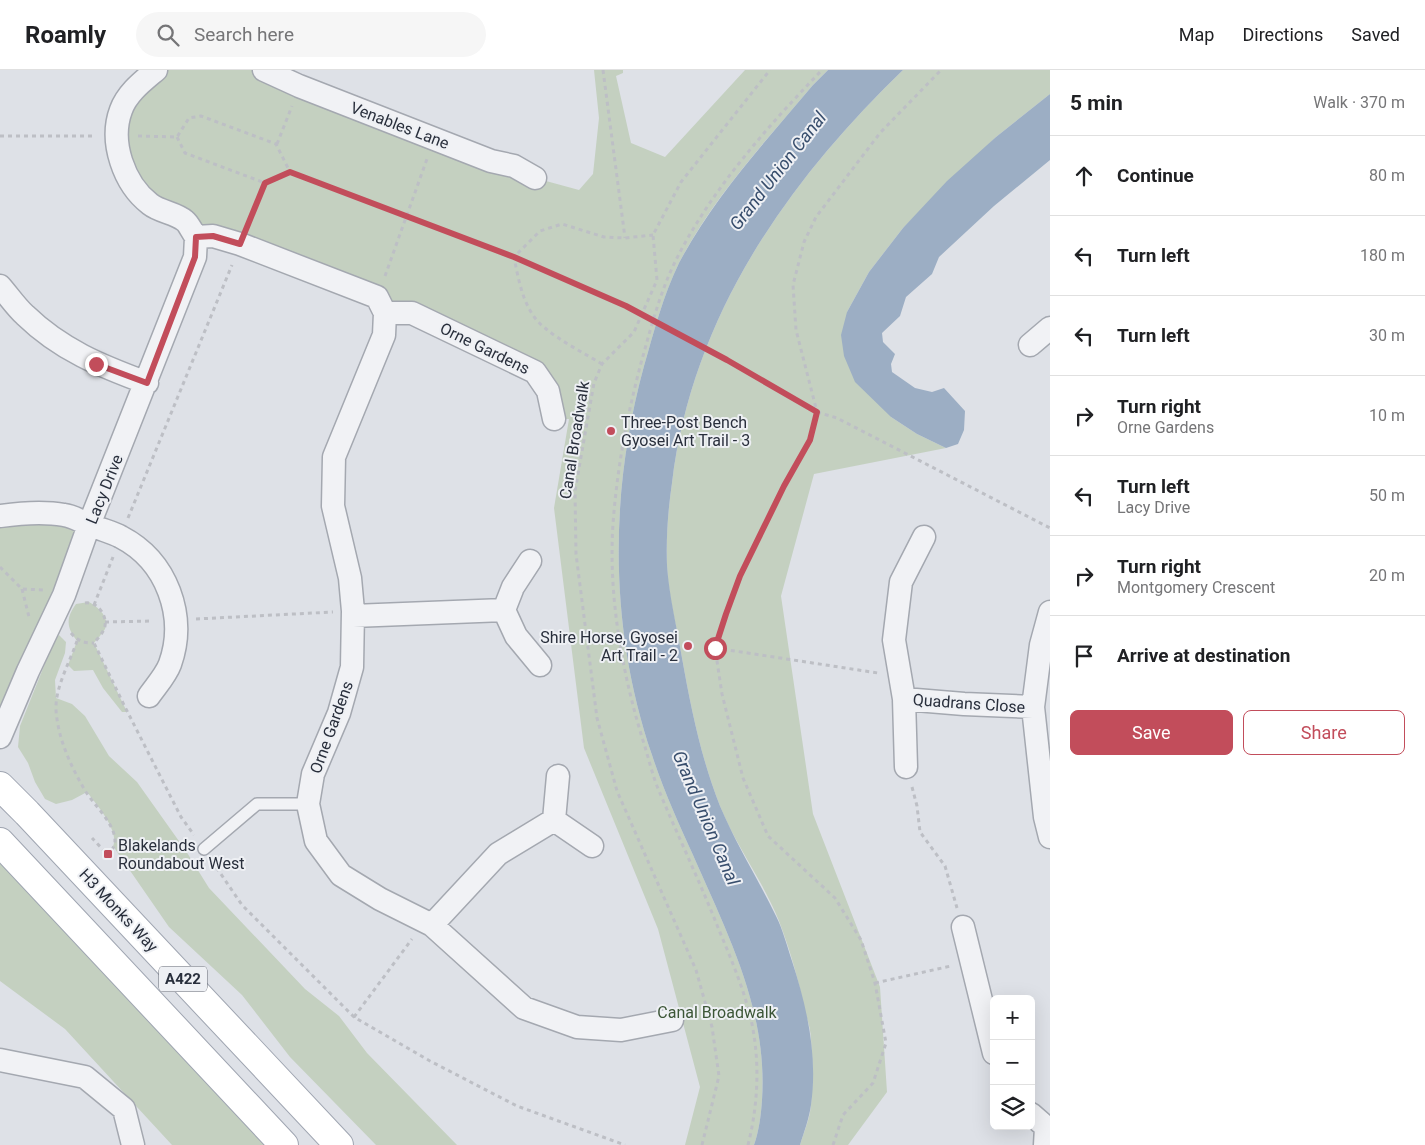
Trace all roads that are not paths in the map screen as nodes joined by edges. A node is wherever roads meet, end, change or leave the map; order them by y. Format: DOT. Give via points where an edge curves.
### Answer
graph roads {
  1 [pos="156,70"];
  2 [pos="267,70"];
  3 [pos="535,178"];
  4 [pos="196,237"];
  5 [pos="0,286"];
  6 [pos="381,305"];
  7 [pos="1050,328"];
  8 [pos="1030,345"];
  9 [pos="147,383"];
  10 [pos="554,419"];
  11 [pos="0,516"];
  12 [pos="89,525"];
  13 [pos="924,537"];
  14 [pos="530,561"];
  15 [pos="504,610"];
  16 [pos="1050,612"];
  17 [pos="353,614"];
  18 [pos="540,665"];
  19 [pos="150,696"];
  20 [pos="904,699"];
  21 [pos="1033,707"];
  22 [pos="0,737"];
  23 [pos="906,768"];
  24 [pos="558,776"];
  25 [pos="0,786"];
  26 [pos="308,804"];
  27 [pos="554,820"];
  28 [pos="1050,837"];
  29 [pos="3,845"];
  30 [pos="592,846"];
  31 [pos="204,850"];
  32 [pos="428,923"];
  33 [pos="962,928"];
  34 [pos="672,1020"];
  35 [pos="991,1040"];
  36 [pos="0,1060"];
  37 [pos="133,1145"];
  38 [pos="284,1145"];
  39 [pos="339,1145"];
  1 -- 4 [label="street" via="137,85 121,110 116,136 122,165 134,188 151,205 185,221"];
  2 -- 3 [label="street, Venables Lane" via="299,86 491,161 514,166"];
  4 -- 6 [label="street, Orne Gardens" via="213,236 240,244"];
  4 -- 9 [label="street, Lacy Drive" via="195,257"];
  5 -- 9 [label="street" via="25,315 59,343 96,364"];
  6 -- 10 [label="street, Orne Gardens" via="412,313 535,372 548,391"];
  6 -- 17 [label="street, Orne Gardens" via="384,334 334,457 333,506 350,578"];
  7 -- 8 [label="street"];
  9 -- 12 [label="street, Lacy Drive"];
  11 -- 12 [label="street" via="29,512 66,515"];
  12 -- 19 [label="street" via="120,537 144,554 160,572 171,592 176,636 170,665"];
  12 -- 22 [label="street, Lacy Drive" via="64,595"];
  13 -- 20 [label="street, Quadrans Close" via="900,582 894,640"];
  14 -- 15 [label="street" via="513,587"];
  15 -- 17 [label="street"];
  15 -- 18 [label="street" via="516,636"];
  16 -- 21 [label="street" via="1041,645"];
  17 -- 26 [label="street, Orne Gardens" via="352,667 339,713 313,774"];
  20 -- 21 [label="street, Quadrans Close"];
  20 -- 23 [label="street, Quadrans Close"];
  21 -- 28 [label="street"];
  24 -- 27 [label="street"];
  25 -- 39 [label="main road, H3 Monks Way / A422"];
  26 -- 31 [label="lane" via="257,804"];
  26 -- 32 [label="street, Orne Gardens" via="316,841 341,875"];
  27 -- 30 [label="street"];
  27 -- 32 [label="street" via="498,854"];
  29 -- 38 [label="main road, A422"];
  32 -- 34 [label="street, Orne Gardens" via="524,1008 577,1027 621,1030"];
  33 -- 35 [label="street"];
  36 -- 37 [label="street" via="84,1077 124,1109"];
}
